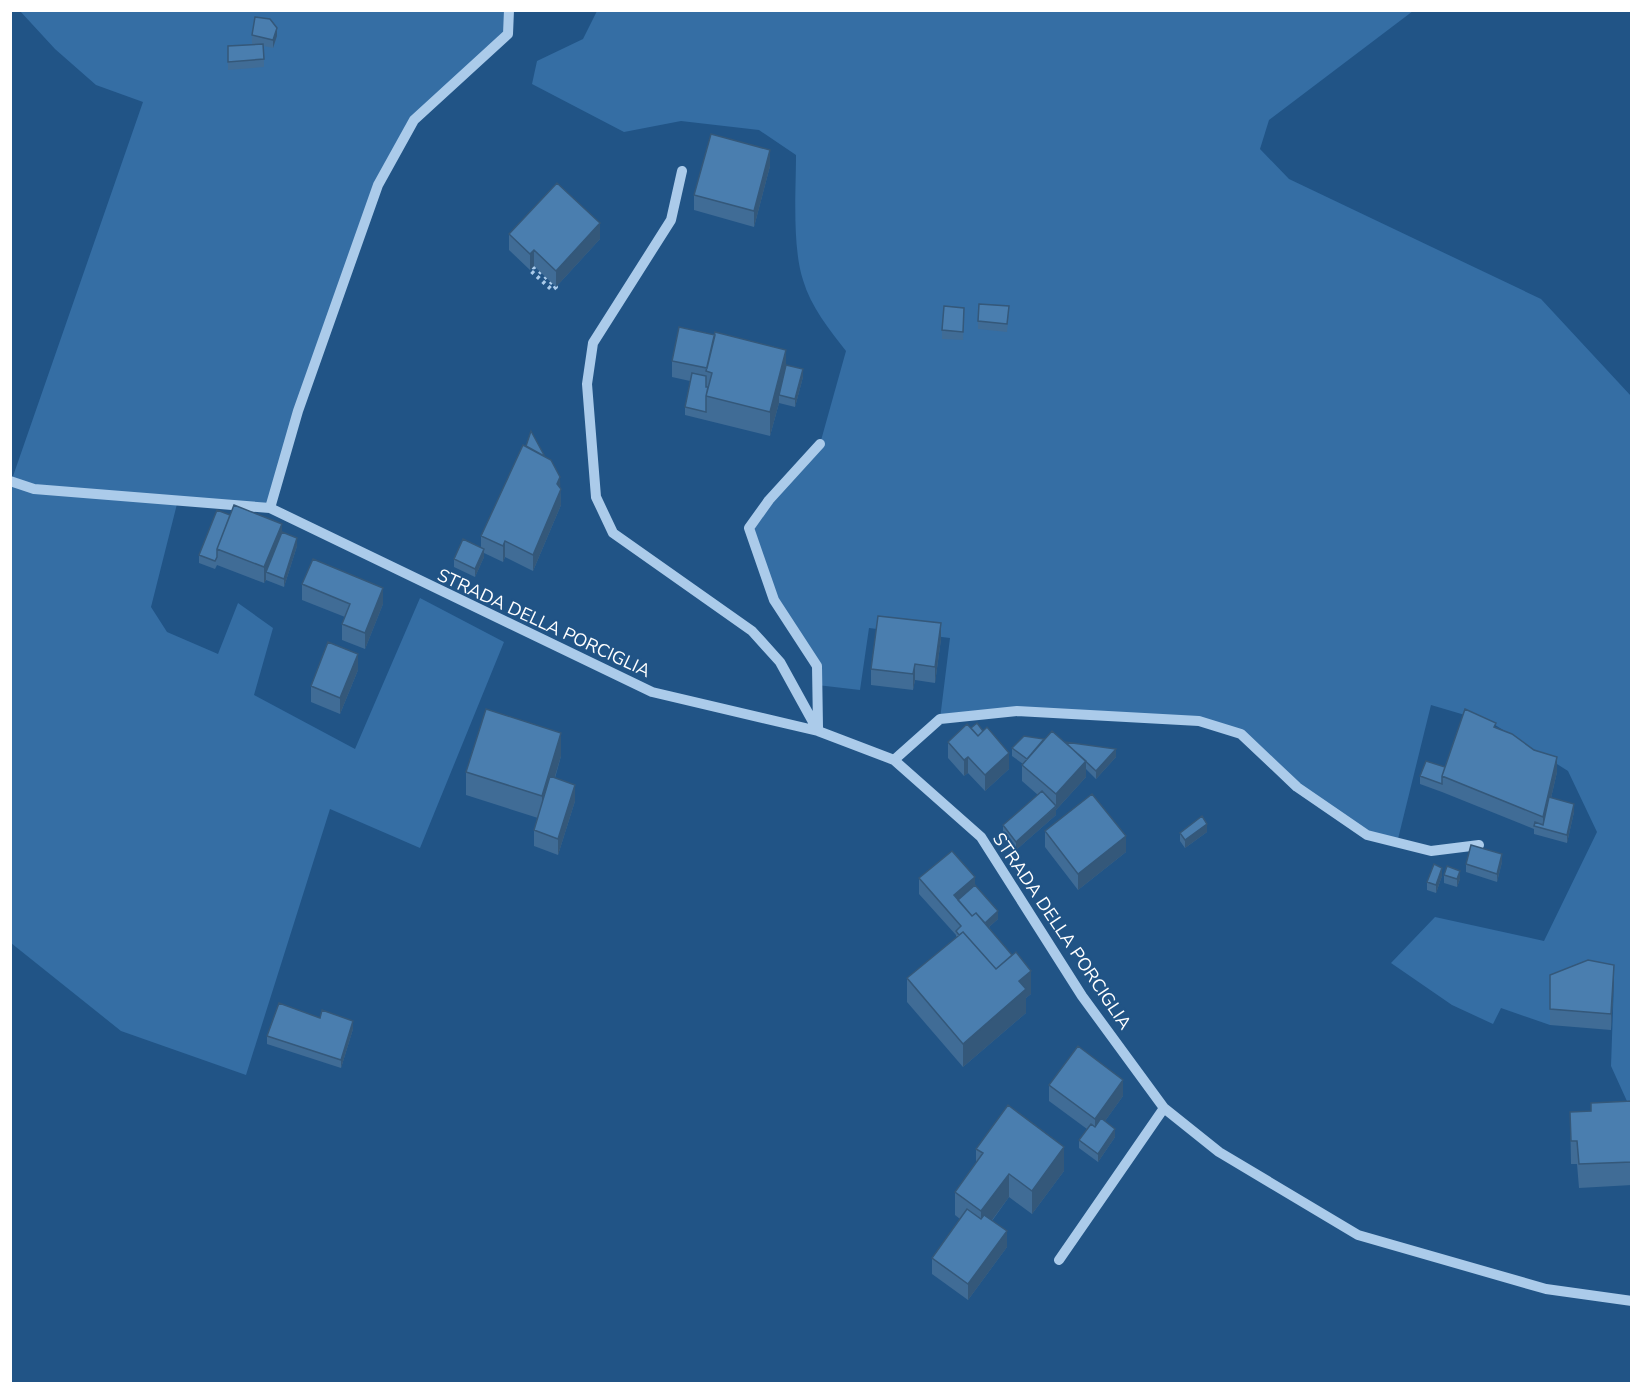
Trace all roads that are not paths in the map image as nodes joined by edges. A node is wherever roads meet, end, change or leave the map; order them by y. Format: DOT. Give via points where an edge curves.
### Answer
graph roads {
  1 [pos="509,10"];
  2 [pos="682,171"];
  3 [pos="820,444"];
  4 [pos="10,481"];
  5 [pos="270,508"];
  6 [pos="818,731"];
  7 [pos="894,760"];
  8 [pos="1479,845"];
  9 [pos="1164,1108"];
  10 [pos="1059,1260"];
  11 [pos="1632,1301"];
  1 -- 5 [label="street" via="508,34 414,120 378,184 298,411"];
  2 -- 6 [label="street" via="671,220 593,343 587,384 596,497 613,533 752,631 780,662"];
  3 -- 6 [label="street" via="749,528 774,600 817,666"];
  4 -- 5 [label="street, STRADA DELLA PORCIGLIA" via="34,489"];
  5 -- 6 [label="street, STRADA DELLA PORCIGLIA" via="652,692"];
  6 -- 7 [label="street, STRADA DELLA PORCIGLIA"];
  7 -- 8 [label="street" via="940,719 1017,711 1199,721 1241,734 1297,787 1367,835 1431,851"];
  7 -- 9 [label="street, STRADA DELLA PORCIGLIA" via="981,837 1082,996"];
  9 -- 10 [label="street"];
  9 -- 11 [label="street, STRADA DELLA PORCIGLIA" via="1219,1152 1358,1235 1546,1289"];
}
